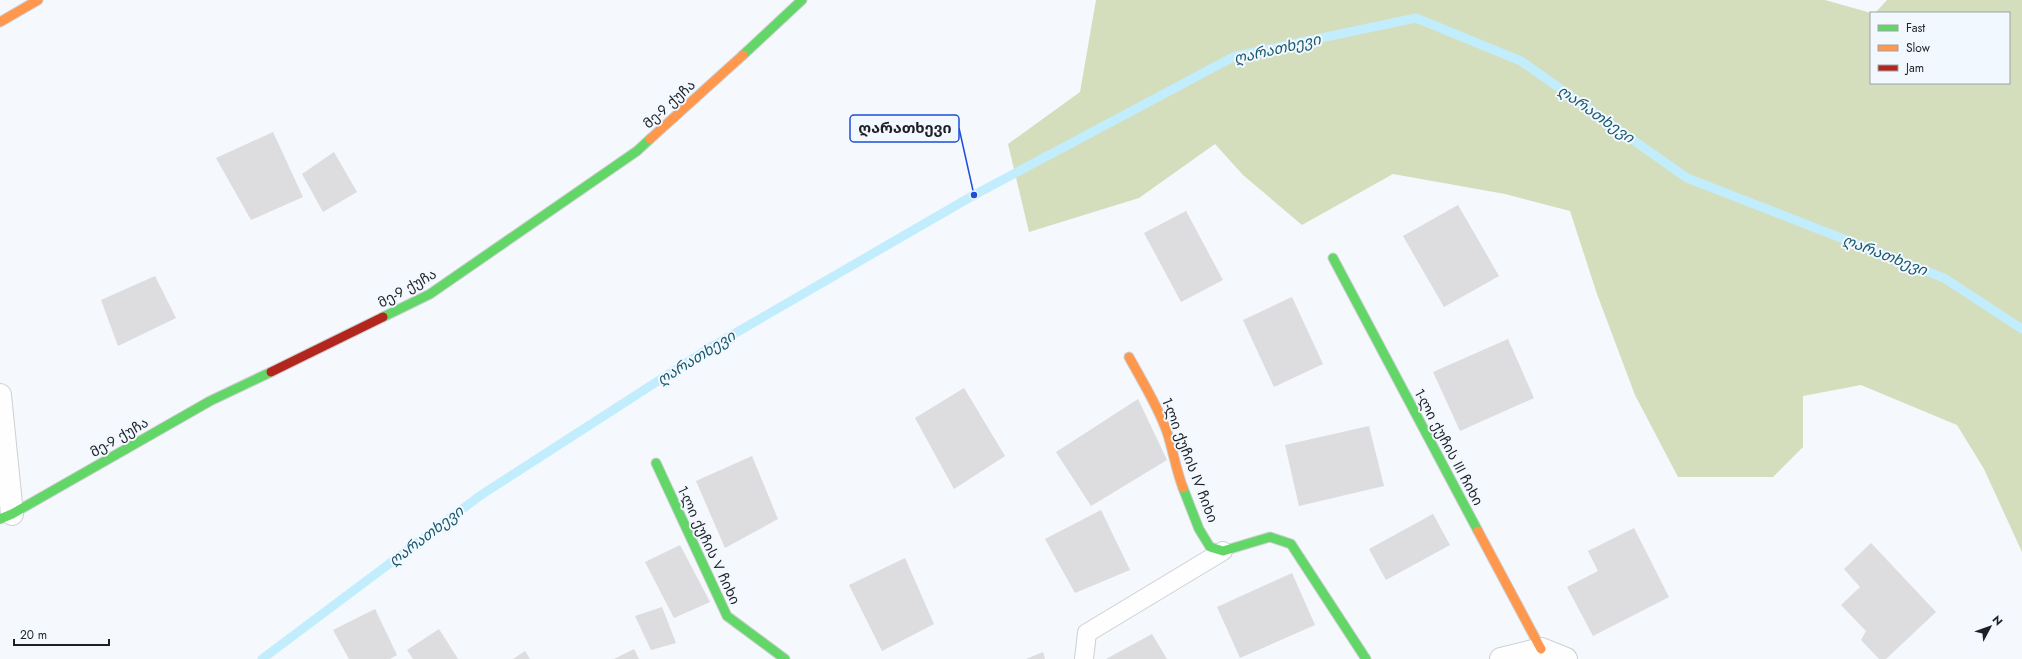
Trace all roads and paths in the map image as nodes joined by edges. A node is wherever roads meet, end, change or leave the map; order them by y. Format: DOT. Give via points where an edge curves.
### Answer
graph roads {
  1 [pos="38,0"];
  2 [pos="802,0"];
  3 [pos="0,22"];
  4 [pos="1333,258"];
  5 [pos="1129,357"];
  6 [pos="0,395"];
  7 [pos="656,463"];
  8 [pos="6,517"];
  9 [pos="1223,551"];
  10 [pos="1541,649"];
  11 [pos="786,659"];
  12 [pos="1084,659"];
  13 [pos="1366,659"];
  14 [pos="1501,659"];
  15 [pos="1566,659"];
  1 -- 3 [label="street"];
  2 -- 8 [label="street, მე-9 ქუჩა" via="637,151 430,294 210,401"];
  4 -- 10 [label="street, 1-ლი ქუჩის III ჩიხი"];
  5 -- 9 [label="street, 1-ლი ქუჩის IV ჩიხი" via="1167,432 1177,472 1199,529 1210,547"];
  6 -- 8 [label="street"];
  7 -- 11 [label="street, 1-ლი ქუჩის V ჩიხი" via="727,616"];
  9 -- 12 [label="lane" via="1087,633"];
  9 -- 13 [label="street" via="1270,537 1291,544"];
  10 -- 14 [label="street"];
  10 -- 15 [label="street"];
}
